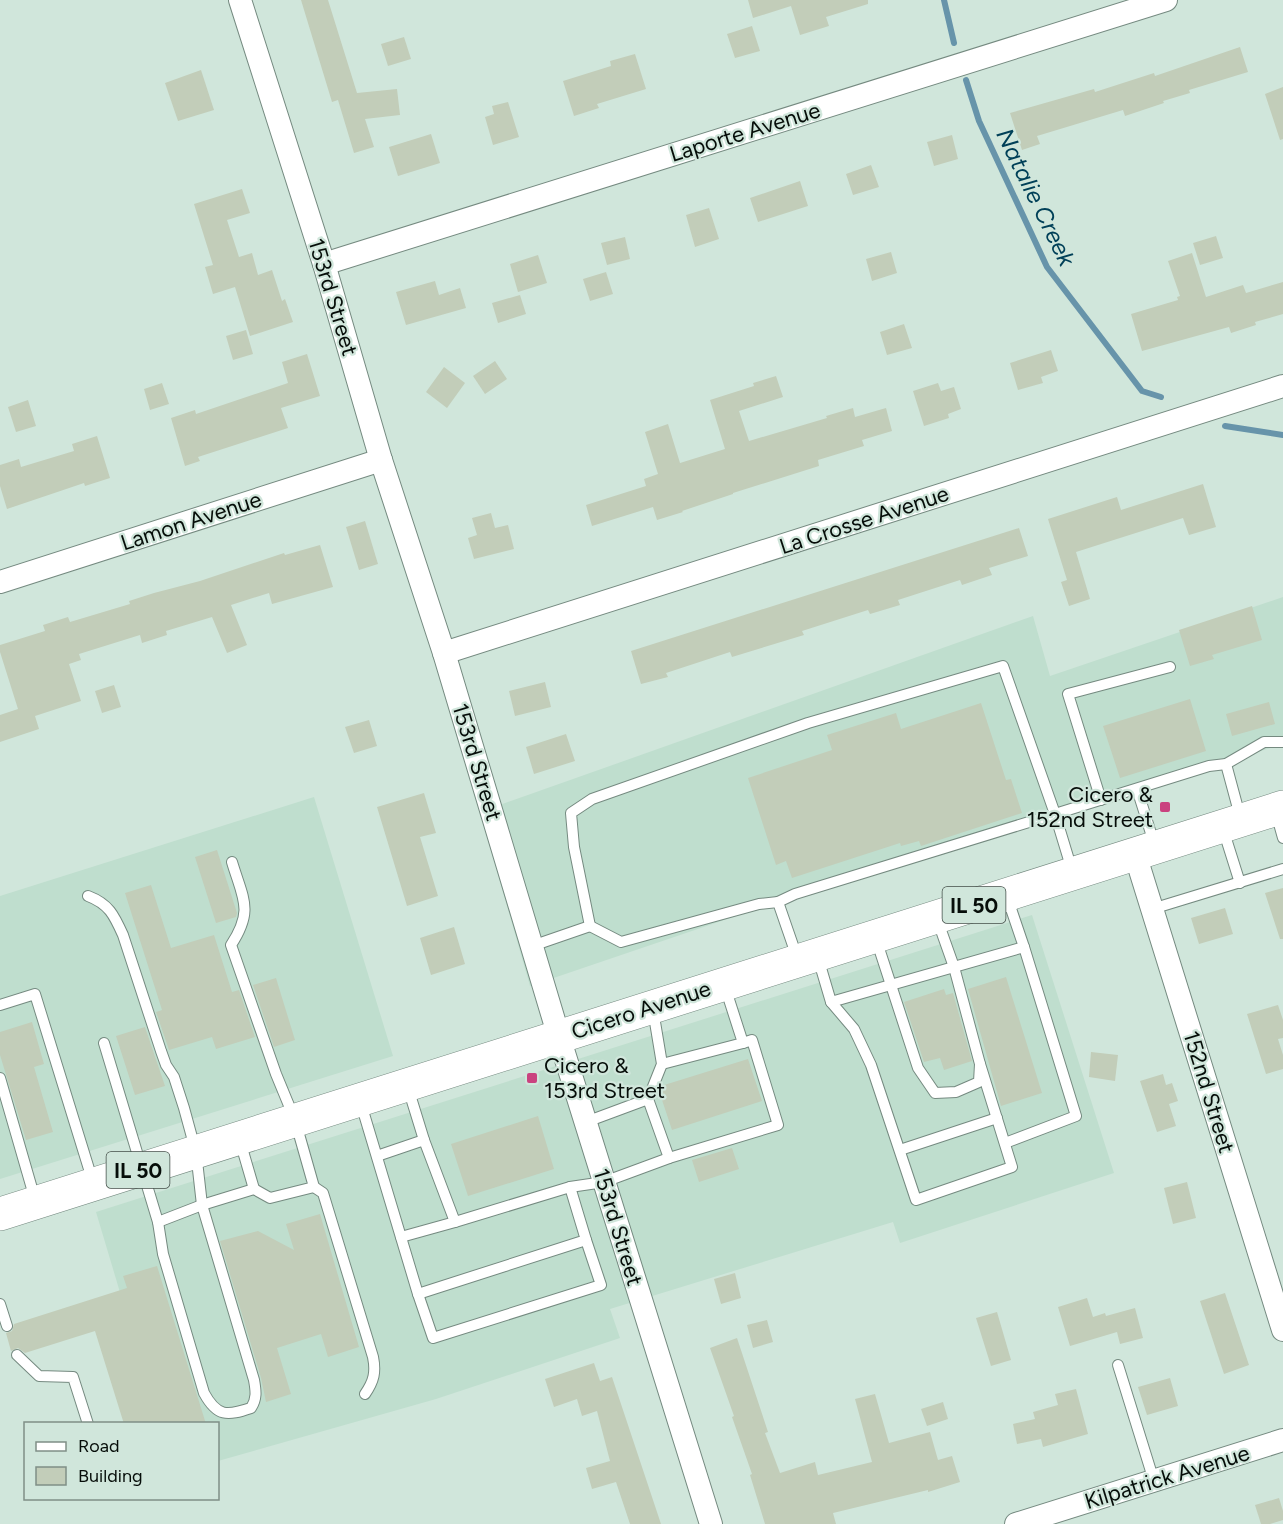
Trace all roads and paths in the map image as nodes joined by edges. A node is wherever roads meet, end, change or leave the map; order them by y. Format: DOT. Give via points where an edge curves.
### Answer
graph roads {
  1 [pos="240,0"];
  2 [pos="1166,0"];
  3 [pos="324,264"];
  4 [pos="1283,386"];
  5 [pos="381,460"];
  6 [pos="0,582"];
  7 [pos="444,653"];
  8 [pos="1170,667"];
  9 [pos="1283,742"];
  10 [pos="1226,764"];
  11 [pos="1137,789"];
  12 [pos="1101,800"];
  13 [pos="1055,814"];
  14 [pos="1280,818"];
  15 [pos="1232,823"];
  16 [pos="1145,851"];
  17 [pos="232,862"];
  18 [pos="1283,869"];
  19 [pos="1073,874"];
  20 [pos="1240,883"];
  21 [pos="1006,894"];
  22 [pos="88,896"];
  23 [pos="778,902"];
  24 [pos="1152,909"];
  25 [pos="936,917"];
  26 [pos="590,926"];
  27 [pos="875,936"];
  28 [pos="532,946"];
  29 [pos="1024,947"];
  30 [pos="808,958"];
  31 [pos="954,967"];
  32 [pos="724,984"];
  33 [pos="891,985"];
  34 [pos="831,1002"];
  35 [pos="0,1005"];
  36 [pos="652,1007"];
  37 [pos="559,1036"];
  38 [pos="104,1043"];
  39 [pos="743,1043"];
  40 [pos="662,1064"];
  41 [pos="980,1064"];
  42 [pos="0,1078"];
  43 [pos="407,1085"];
  44 [pos="648,1099"];
  45 [pos="360,1100"];
  46 [pos="997,1118"];
  47 [pos="295,1120"];
  48 [pos="586,1122"];
  49 [pos="239,1138"];
  50 [pos="424,1140"];
  51 [pos="1005,1143"];
  52 [pos="900,1150"];
  53 [pos="196,1152"];
  54 [pos="377,1156"];
  55 [pos="669,1158"];
  56 [pos="142,1169"];
  57 [pos="604,1182"];
  58 [pos="94,1184"];
  59 [pos="314,1187"];
  60 [pos="570,1187"];
  61 [pos="254,1189"];
  62 [pos="36,1202"];
  63 [pos="202,1205"];
  64 [pos="0,1214"];
  65 [pos="158,1222"];
  66 [pos="454,1222"];
  67 [pos="401,1237"];
  68 [pos="586,1240"];
  69 [pos="418,1293"];
  70 [pos="0,1304"];
  71 [pos="7,1326"];
  72 [pos="1283,1330"];
  73 [pos="17,1355"];
  74 [pos="1118,1365"];
  75 [pos="365,1394"];
  76 [pos="87,1422"];
  77 [pos="1283,1440"];
  78 [pos="1154,1481"];
  79 [pos="711,1524"];
  80 [pos="1016,1524"];
  1 -- 3 [label="street, 153rd Street"];
  2 -- 3 [label="street, Laporte Avenue"];
  3 -- 5 [label="street, 153rd Street"];
  4 -- 7 [label="street, La Crosse Avenue"];
  5 -- 6 [label="street, Lamon Avenue"];
  5 -- 7 [label="street, 153rd Street"];
  7 -- 28 [label="street, 153rd Street"];
  8 -- 12 [label="lane" via="1068,694"];
  9 -- 10 [label="lane" via="1264,742"];
  10 -- 11 [label="lane"];
  10 -- 15 [label="lane"];
  11 -- 12 [label="lane"];
  11 -- 16 [label="lane"];
  12 -- 13 [label="lane"];
  13 -- 19 [label="lane"];
  13 -- 23 [label="lane"];
  13 -- 26 [label="lane" via="1003,666 808,723 592,799 571,813"];
  14 -- 15 [label="main road, Cicero Avenue / IL 50"];
  15 -- 16 [label="main road, Cicero Avenue / IL 50"];
  15 -- 20 [label="lane"];
  16 -- 19 [label="main road, Cicero Avenue / IL 50"];
  16 -- 24 [label="street, 152nd Street"];
  17 -- 47 [label="lane" via="246,910 241,930 231,945"];
  18 -- 20 [label="lane"];
  19 -- 21 [label="main road, Cicero Avenue / IL 50"];
  20 -- 24 [label="lane"];
  21 -- 25 [label="main road, Cicero Avenue / IL 50"];
  21 -- 29 [label="lane"];
  22 -- 53 [label="lane" via="102,901 116,918 165,1065 174,1077"];
  23 -- 26 [label="lane" via="621,942"];
  23 -- 30 [label="lane"];
  24 -- 72 [label="street, 152nd Street"];
  25 -- 27 [label="main road, Cicero Avenue / IL 50"];
  25 -- 31 [label="lane"];
  26 -- 28 [label="lane"];
  27 -- 30 [label="main road, Cicero Avenue / IL 50"];
  27 -- 33 [label="lane"];
  28 -- 37 [label="street, 153rd Street"];
  29 -- 31 [label="lane"];
  29 -- 51 [label="lane" via="1076,1116"];
  30 -- 32 [label="main road, Cicero Avenue / IL 50"];
  30 -- 34 [label="lane"];
  31 -- 33 [label="lane"];
  31 -- 41 [label="lane"];
  32 -- 36 [label="main road, Cicero Avenue / IL 50"];
  32 -- 39 [label="lane"];
  33 -- 34 [label="lane"];
  33 -- 41 [label="lane" via="918,1068 935,1093 956,1092 979,1082"];
  34 -- 52 [label="lane" via="854,1029 871,1065"];
  35 -- 58 [label="lane" via="35,994"];
  36 -- 37 [label="main road, Cicero Avenue / IL 50"];
  36 -- 40 [label="lane"];
  37 -- 43 [label="main road, Cicero Avenue / IL 50"];
  37 -- 48 [label="street, 153rd Street"];
  38 -- 56 [label="lane"];
  39 -- 40 [label="lane"];
  39 -- 55 [label="lane" via="752,1040 778,1125"];
  40 -- 44 [label="lane"];
  41 -- 46 [label="lane"];
  42 -- 62 [label="lane"];
  43 -- 45 [label="main road, Cicero Avenue / IL 50"];
  43 -- 50 [label="lane"];
  44 -- 48 [label="lane"];
  44 -- 55 [label="lane"];
  45 -- 47 [label="main road, Cicero Avenue / IL 50"];
  45 -- 54 [label="lane"];
  46 -- 51 [label="lane"];
  46 -- 52 [label="lane"];
  47 -- 49 [label="main road, Cicero Avenue / IL 50"];
  47 -- 59 [label="lane"];
  48 -- 57 [label="street, 153rd Street"];
  49 -- 53 [label="main road, Cicero Avenue / IL 50"];
  49 -- 61 [label="lane"];
  50 -- 54 [label="lane"];
  50 -- 66 [label="lane"];
  51 -- 52 [label="lane" via="1012,1167 916,1200"];
  53 -- 56 [label="main road, Cicero Avenue / IL 50"];
  53 -- 63 [label="lane"];
  54 -- 67 [label="lane"];
  55 -- 57 [label="lane"];
  56 -- 58 [label="main road, Cicero Avenue / IL 50"];
  56 -- 65 [label="lane"];
  57 -- 60 [label="lane"];
  57 -- 79 [label="street, 153rd Street"];
  58 -- 62 [label="main road, Cicero Avenue / IL 50"];
  59 -- 61 [label="lane" via="270,1198"];
  59 -- 75 [label="lane" via="323,1193 374,1357 376,1372"];
  60 -- 66 [label="lane"];
  60 -- 68 [label="lane"];
  61 -- 63 [label="lane"];
  62 -- 64 [label="main road, Cicero Avenue / IL 50"];
  63 -- 65 [label="lane"];
  63 -- 65 [label="lane" via="254,1380 256,1394 251,1408 223,1413 211,1407 204,1393 163,1254"];
  66 -- 67 [label="lane"];
  67 -- 69 [label="lane"];
  68 -- 69 [label="lane"];
  68 -- 69 [label="lane" via="601,1285 433,1338"];
  70 -- 71 [label="lane"];
  73 -- 76 [label="lane" via="39,1376 73,1377"];
  74 -- 78 [label="lane"];
  77 -- 78 [label="street, Kilpatrick Avenue"];
  78 -- 80 [label="street, Kilpatrick Avenue"];
}
